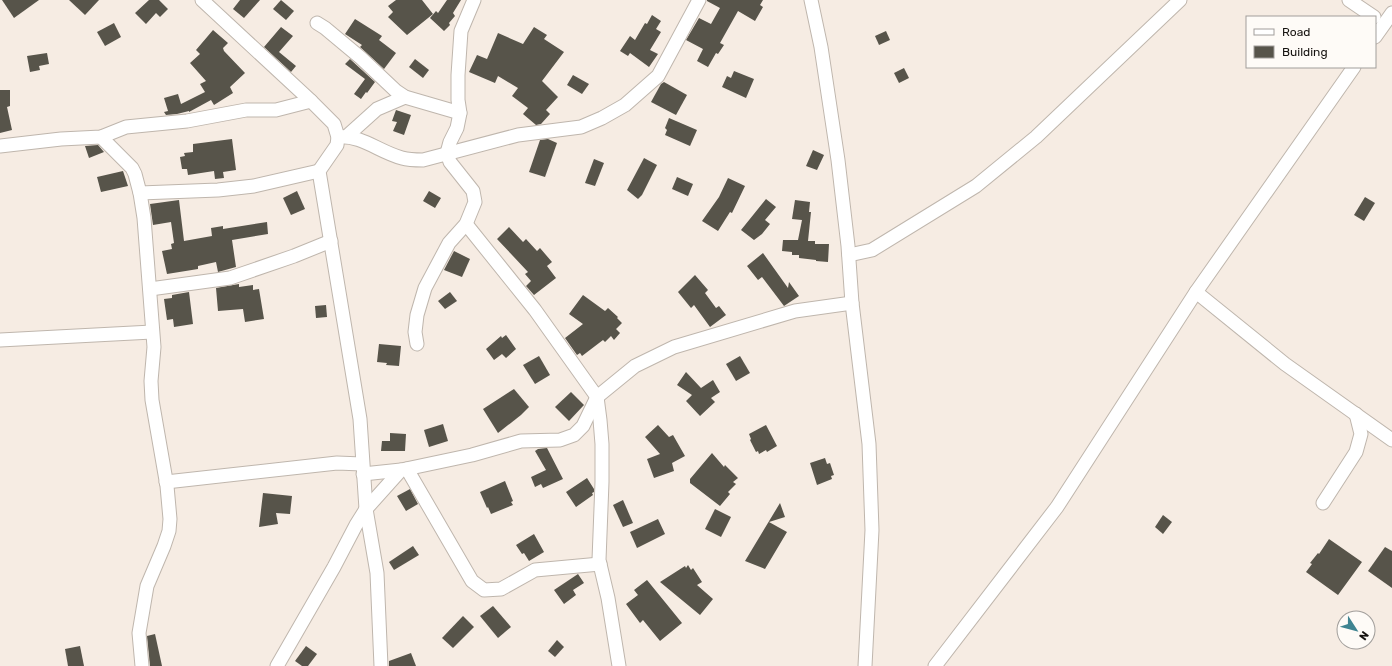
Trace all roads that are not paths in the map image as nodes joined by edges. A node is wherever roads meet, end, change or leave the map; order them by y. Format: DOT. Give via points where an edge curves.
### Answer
graph roads {
  1 [pos="202,0"];
  2 [pos="474,0"];
  3 [pos="699,0"];
  4 [pos="811,0"];
  5 [pos="1180,0"];
  6 [pos="1349,0"];
  7 [pos="1392,13"];
  8 [pos="1372,16"];
  9 [pos="1378,20"];
  10 [pos="317,23"];
  11 [pos="1376,31"];
  12 [pos="1353,68"];
  13 [pos="405,97"];
  14 [pos="311,101"];
  15 [pos="460,113"];
  16 [pos="342,136"];
  17 [pos="101,137"];
  18 [pos="0,146"];
  19 [pos="447,152"];
  20 [pos="319,171"];
  21 [pos="140,193"];
  22 [pos="466,224"];
  23 [pos="331,241"];
  24 [pos="849,255"];
  25 [pos="150,289"];
  26 [pos="1196,292"];
  27 [pos="852,303"];
  28 [pos="152,332"];
  29 [pos="0,340"];
  30 [pos="417,344"];
  31 [pos="597,397"];
  32 [pos="1356,414"];
  33 [pos="1392,440"];
  34 [pos="363,469"];
  35 [pos="404,469"];
  36 [pos="166,482"];
  37 [pos="1322,503"];
  38 [pos="366,509"];
  39 [pos="600,564"];
  40 [pos="142,666"];
  41 [pos="277,666"];
  42 [pos="381,666"];
  43 [pos="619,666"];
  44 [pos="865,666"];
  45 [pos="935,666"];
  1 -- 14 [label="street"];
  2 -- 15 [label="street" via="461,31 458,75"];
  3 -- 19 [label="street" via="658,76 625,105 581,127 518,135"];
  4 -- 24 [label="street" via="821,47 838,160"];
  5 -- 24 [label="street" via="1036,136 976,186 872,250"];
  6 -- 8 [label="street"];
  7 -- 9 [label="street"];
  9 -- 11 [label="street"];
  10 -- 13 [label="street"];
  12 -- 26 [label="street"];
  13 -- 15 [label="street"];
  13 -- 16 [label="street" via="377,108"];
  14 -- 16 [label="street"];
  14 -- 17 [label="street" via="276,110 246,110 126,127"];
  15 -- 19 [label="street"];
  16 -- 19 [label="street" via="364,141 401,158 413,160 423,160"];
  16 -- 20 [label="street"];
  17 -- 18 [label="street" via="61,138"];
  17 -- 21 [label="street" via="132,168"];
  19 -- 22 [label="street" via="450,162 473,191 475,202"];
  20 -- 21 [label="street" via="254,186"];
  20 -- 23 [label="street"];
  21 -- 25 [label="street"];
  22 -- 30 [label="street" via="449,243 425,288 417,315"];
  22 -- 31 [label="street" via="535,310"];
  23 -- 25 [label="street" via="230,278"];
  23 -- 34 [label="street" via="360,419"];
  24 -- 27 [label="street"];
  25 -- 28 [label="street"];
  26 -- 32 [label="street" via="1285,364"];
  26 -- 45 [label="street" via="1057,507"];
  27 -- 31 [label="street" via="795,311 674,347 635,366"];
  27 -- 44 [label="street" via="869,444 872,530"];
  28 -- 29 [label="street"];
  28 -- 36 [label="street" via="152,393"];
  31 -- 35 [label="street" via="583,426 574,435 560,440 521,442"];
  31 -- 39 [label="street" via="602,444"];
  32 -- 33 [label="street"];
  32 -- 37 [label="street" via="1361,434 1356,452"];
  34 -- 35 [label="street"];
  34 -- 36 [label="street" via="337,463"];
  34 -- 38 [label="street"];
  35 -- 38 [label="street"];
  35 -- 39 [label="street" via="472,581 484,590 501,589 535,570"];
  36 -- 40 [label="street" via="169,531 147,586 139,633"];
  38 -- 41 [label="street"];
  38 -- 42 [label="street" via="377,573"];
  39 -- 43 [label="street"];
}
